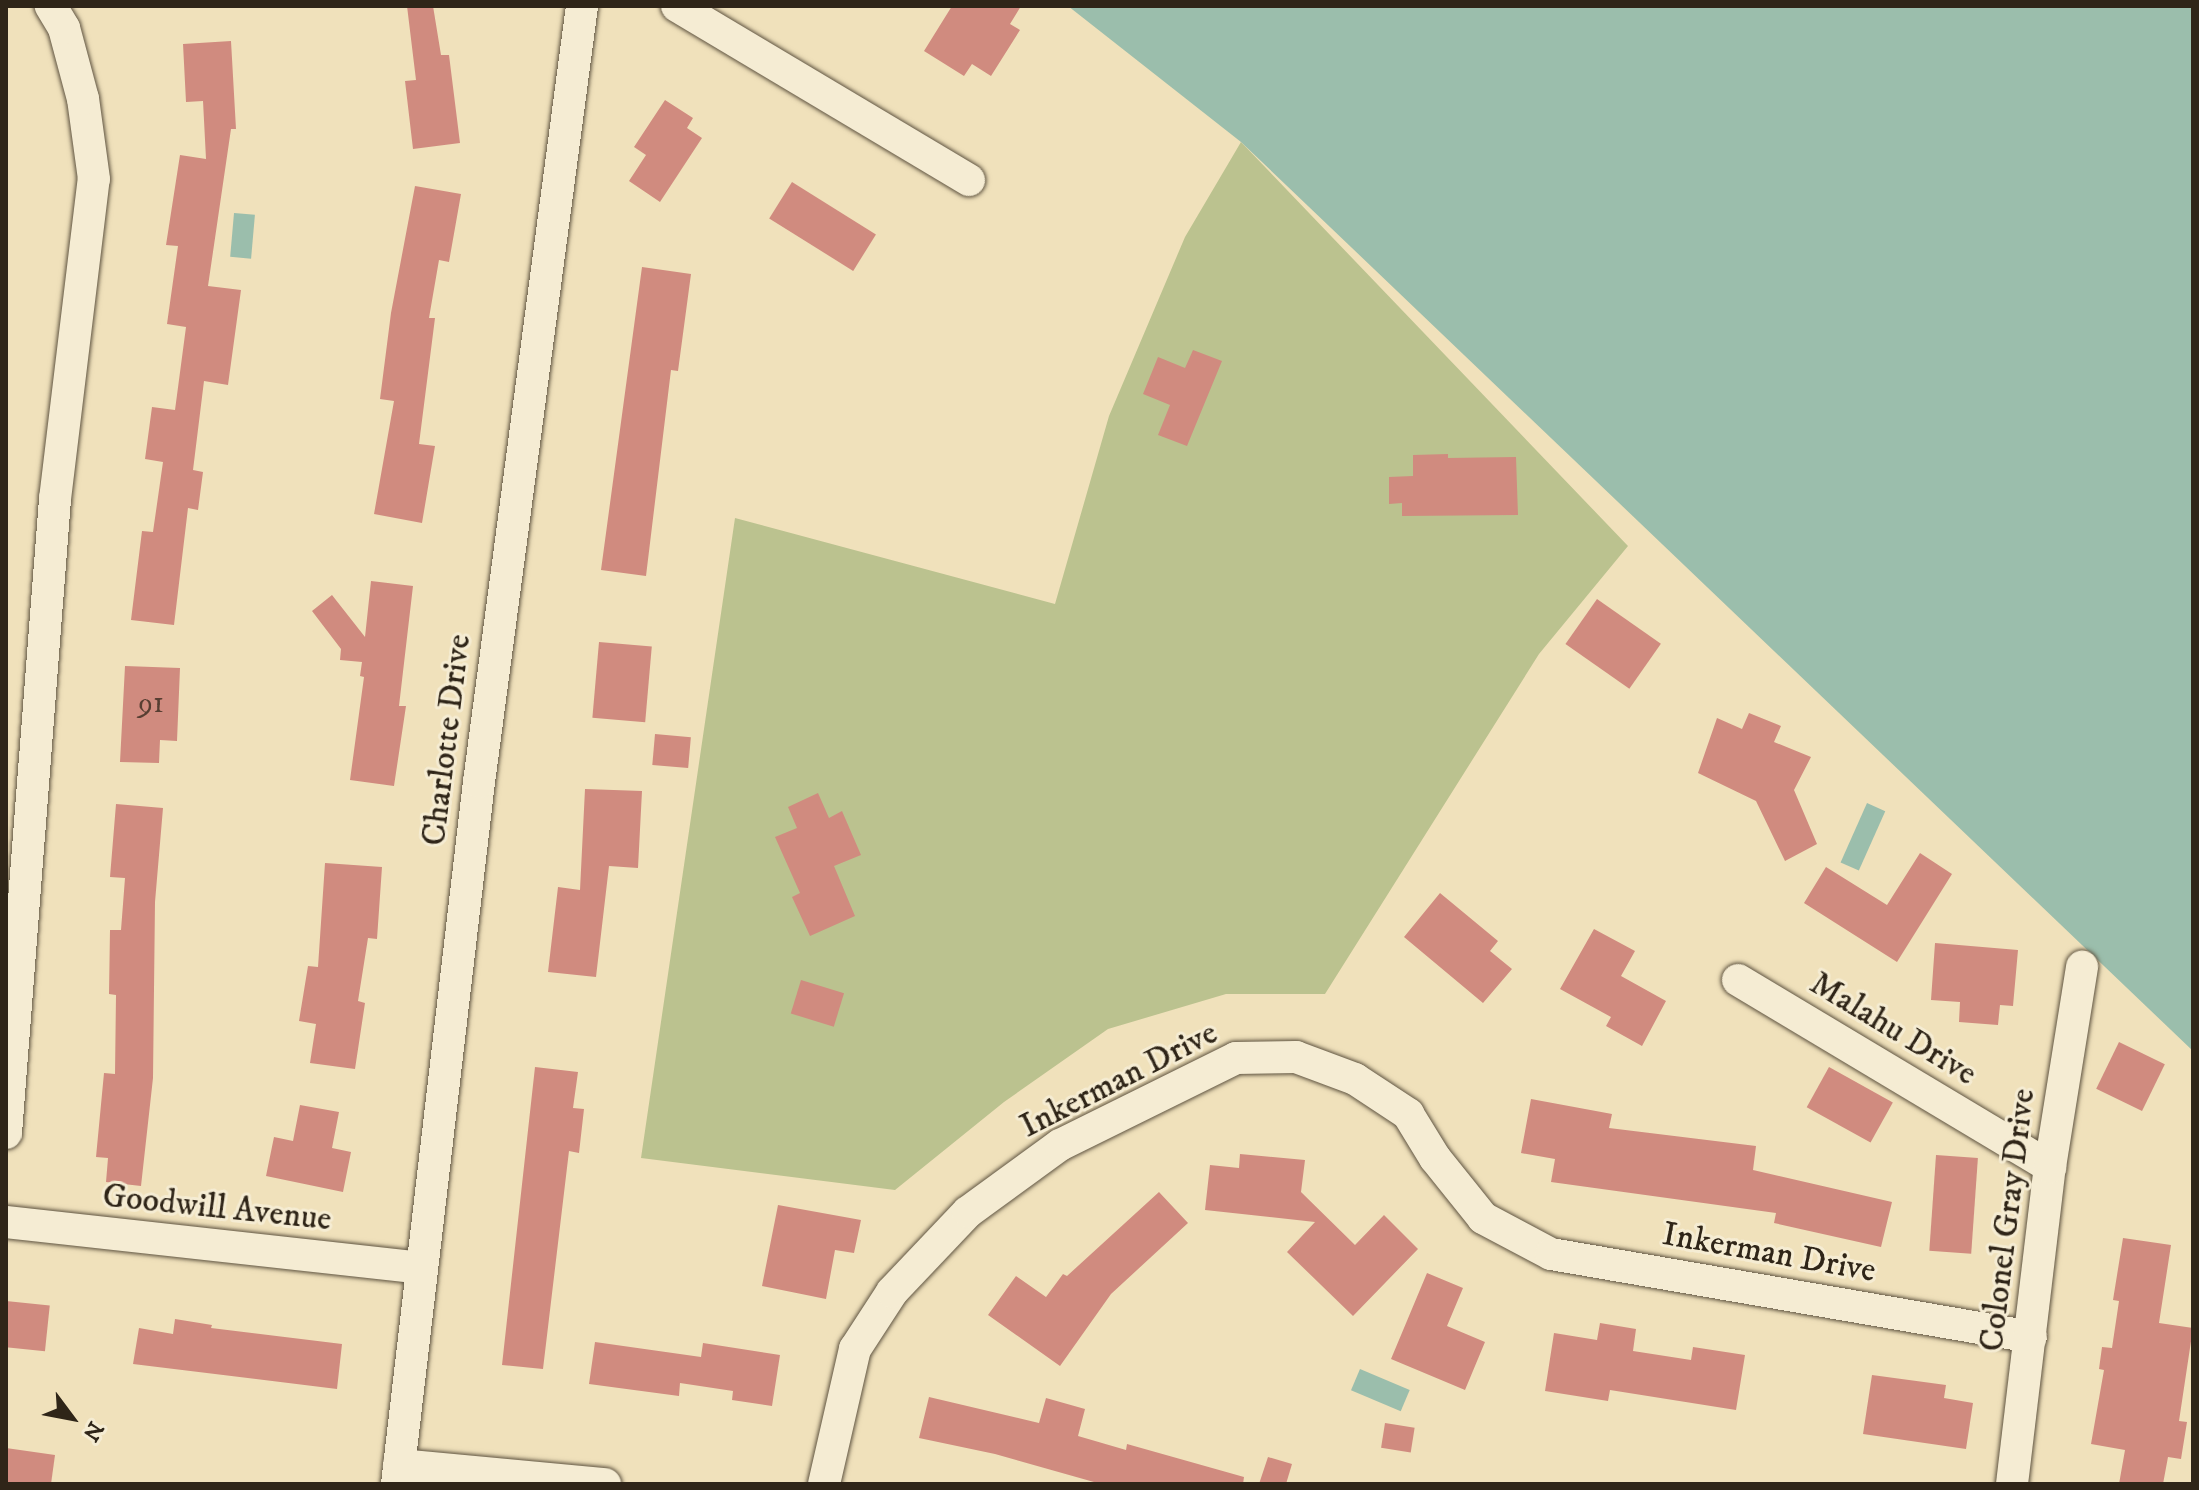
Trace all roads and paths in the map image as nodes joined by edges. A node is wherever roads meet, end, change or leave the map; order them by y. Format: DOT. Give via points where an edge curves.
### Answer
graph roads {
  1 [pos="51,6"];
  2 [pos="582,6"];
  3 [pos="677,6"];
  4 [pos="969,180"];
  5 [pos="17,823"];
  6 [pos="2082,967"];
  7 [pos="1738,980"];
  8 [pos="6,1133"];
  9 [pos="2050,1167"];
  10 [pos="6,1222"];
  11 [pos="421,1268"];
  12 [pos="2031,1337"];
  13 [pos="398,1474"];
  14 [pos="605,1484"];
  15 [pos="824,1484"];
  16 [pos="2012,1484"];
  1 -- 5 [label="street" via="64,28 83,99 94,179"];
  2 -- 11 [label="street, Charlotte Drive"];
  3 -- 4 [label="street"];
  5 -- 8 [label="street"];
  6 -- 9 [label="street, Colonel Gray Drive"];
  7 -- 9 [label="street, Malahu Drive"];
  9 -- 12 [label="street, Colonel Gray Drive"];
  10 -- 11 [label="street, Goodwill Avenue"];
  11 -- 13 [label="street, Charlotte Drive"];
  12 -- 15 [label="street, Inkerman Drive" via="1551,1254 1483,1218 1408,1114 1355,1079 1296,1057 1236,1058 1060,1145 968,1212 892,1292 855,1349"];
  12 -- 16 [label="street, Colonel Gray Drive"];
  13 -- 14 [label="street"];
}
